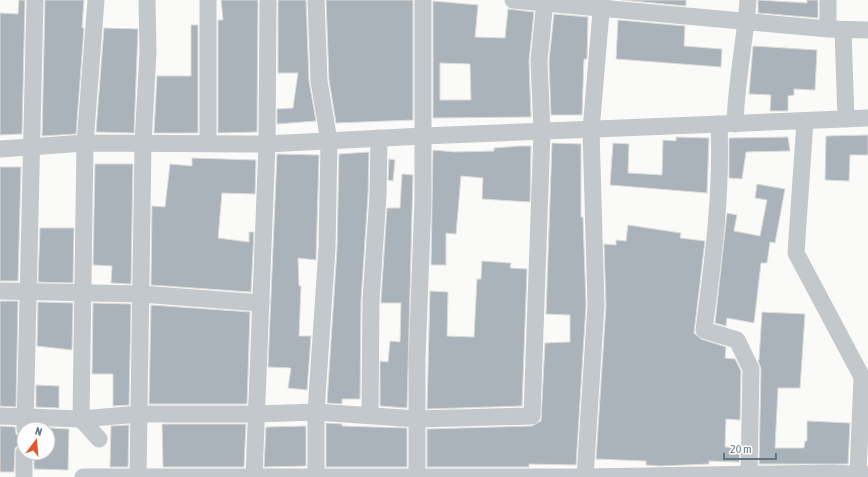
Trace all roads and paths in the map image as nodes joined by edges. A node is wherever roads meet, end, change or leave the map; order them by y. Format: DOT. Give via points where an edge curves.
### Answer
graph roads {
  1 [pos="35,0"];
  2 [pos="96,0"];
  3 [pos="147,0"];
  4 [pos="208,0"];
  5 [pos="268,0"];
  6 [pos="316,0"];
  7 [pos="423,0"];
  8 [pos="513,0"];
  9 [pos="748,0"];
  10 [pos="828,0"];
  11 [pos="545,1"];
  12 [pos="601,4"];
  13 [pos="747,22"];
  14 [pos="836,30"];
  15 [pos="868,30"];
  16 [pos="868,118"];
  17 [pos="846,119"];
  18 [pos="805,121"];
  19 [pos="727,124"];
  20 [pos="591,130"];
  21 [pos="542,132"];
  22 [pos="422,136"];
  23 [pos="378,138"];
  24 [pos="329,141"];
  25 [pos="143,143"];
  26 [pos="208,143"];
  27 [pos="85,144"];
  28 [pos="267,144"];
  29 [pos="33,148"];
  30 [pos="0,149"];
  31 [pos="0,291"];
  32 [pos="28,291"];
  33 [pos="84,291"];
  34 [pos="140,294"];
  35 [pos="261,303"];
  36 [pos="316,412"];
  37 [pos="139,414"];
  38 [pos="257,414"];
  39 [pos="370,415"];
  40 [pos="0,416"];
  41 [pos="82,419"];
  42 [pos="417,419"];
  43 [pos="21,421"];
  44 [pos="25,421"];
  45 [pos="44,421"];
  46 [pos="99,439"];
  47 [pos="24,461"];
  48 [pos="749,474"];
  49 [pos="863,475"];
  50 [pos="24,477"];
  51 [pos="83,477"];
  52 [pos="138,477"];
  53 [pos="254,477"];
  54 [pos="316,477"];
  55 [pos="417,477"];
  56 [pos="480,477"];
  57 [pos="584,477"];
  1 -- 29 [label="street"];
  2 -- 27 [label="street"];
  3 -- 25 [label="street"];
  4 -- 26 [label="street"];
  5 -- 28 [label="street"];
  6 -- 24 [label="street" via="318,81"];
  7 -- 22 [label="street"];
  8 -- 11 [label="street"];
  9 -- 13 [label="street"];
  10 -- 14 [label="street"];
  11 -- 12 [label="street"];
  11 -- 21 [label="street" via="539,61"];
  12 -- 13 [label="street"];
  12 -- 20 [label="street"];
  13 -- 14 [label="street"];
  13 -- 19 [label="street" via="736,93"];
  14 -- 15 [label="street"];
  14 -- 17 [label="street"];
  16 -- 17 [label="street"];
  17 -- 18 [label="street"];
  18 -- 19 [label="street"];
  18 -- 49 [label="street" via="796,253 862,377"];
  19 -- 20 [label="street"];
  19 -- 48 [label="street" via="720,163 716,240 704,330 737,340 751,369"];
  20 -- 21 [label="street"];
  20 -- 57 [label="street" via="596,305"];
  21 -- 22 [label="street"];
  21 -- 42 [label="street" via="532,416"];
  22 -- 23 [label="street"];
  22 -- 42 [label="street" via="423,200"];
  23 -- 24 [label="street"];
  23 -- 39 [label="street" via="378,195 371,300"];
  24 -- 28 [label="street"];
  24 -- 36 [label="street" via="327,248"];
  25 -- 26 [label="street"];
  25 -- 27 [label="street"];
  25 -- 34 [label="street"];
  26 -- 28 [label="street"];
  27 -- 29 [label="street"];
  27 -- 33 [label="street"];
  28 -- 35 [label="street"];
  29 -- 30 [label="street"];
  29 -- 32 [label="street"];
  31 -- 32 [label="street"];
  32 -- 33 [label="street"];
  32 -- 44 [label="street"];
  33 -- 34 [label="street"];
  33 -- 41 [label="street"];
  34 -- 35 [label="street"];
  34 -- 37 [label="street"];
  35 -- 38 [label="street"];
  36 -- 38 [label="street"];
  36 -- 39 [label="street"];
  36 -- 54 [label="street"];
  37 -- 38 [label="street"];
  37 -- 41 [label="street"];
  37 -- 52 [label="street"];
  38 -- 53 [label="street"];
  39 -- 42 [label="street"];
  40 -- 43 [label="street"];
  41 -- 45 [label="street"];
  41 -- 46 [label="street"];
  42 -- 55 [label="street"];
  47 -- 50 [label="street"];
  48 -- 49 [label="street"];
  48 -- 57 [label="street"];
  51 -- 52 [label="street"];
  52 -- 53 [label="street"];
  53 -- 54 [label="street"];
  54 -- 55 [label="street"];
  55 -- 56 [label="street"];
  56 -- 57 [label="street"];
}
